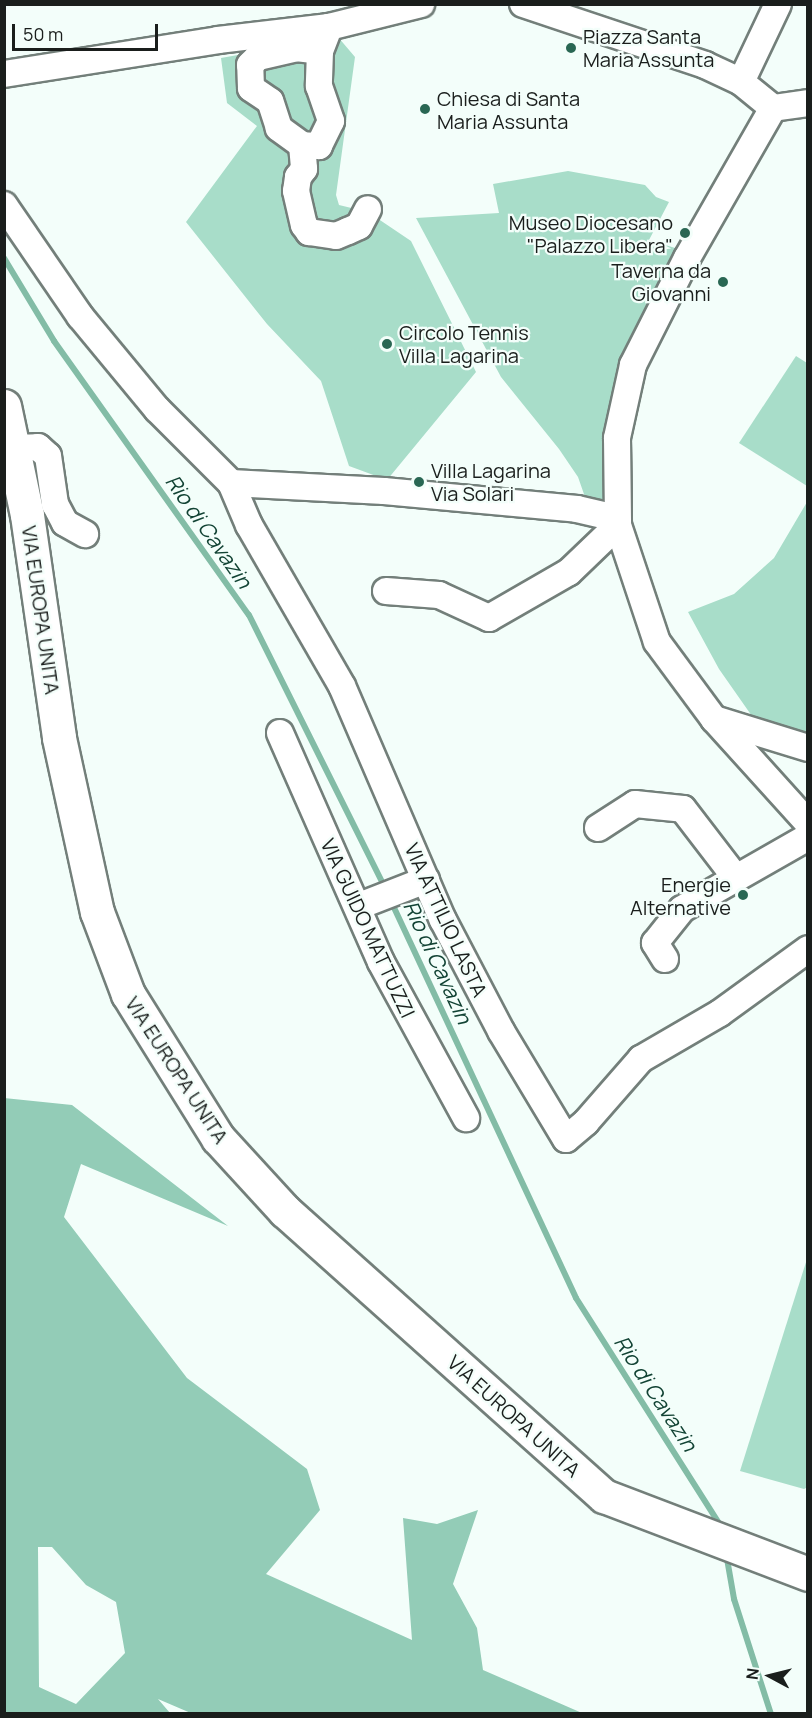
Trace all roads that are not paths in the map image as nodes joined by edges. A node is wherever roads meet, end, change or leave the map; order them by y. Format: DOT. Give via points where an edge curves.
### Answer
graph roads {
  1 [pos="523,4"];
  2 [pos="778,4"];
  3 [pos="412,8"];
  4 [pos="329,27"];
  5 [pos="320,51"];
  6 [pos="4,74"];
  7 [pos="741,82"];
  8 [pos="807,103"];
  9 [pos="773,108"];
  10 [pos="302,145"];
  11 [pos="4,205"];
  12 [pos="368,209"];
  13 [pos="4,406"];
  14 [pos="13,448"];
  15 [pos="231,483"];
  16 [pos="618,525"];
  17 [pos="85,534"];
  18 [pos="386,591"];
  19 [pos="714,719"];
  20 [pos="280,733"];
  21 [pos="807,748"];
  22 [pos="807,824"];
  23 [pos="598,828"];
  24 [pos="807,837"];
  25 [pos="736,878"];
  26 [pos="426,880"];
  27 [pos="359,906"];
  28 [pos="807,949"];
  29 [pos="665,959"];
  30 [pos="466,1118"];
  31 [pos="807,1574"];
  1 -- 7 [label="street" via="705,65"];
  2 -- 7 [label="street"];
  3 -- 4 [label="street"];
  4 -- 5 [label="street"];
  4 -- 6 [label="street" via="218,40"];
  5 -- 10 [label="street" via="319,86 331,121 319,146"];
  5 -- 10 [label="street" via="296,48 258,57 250,65 251,87 270,101 279,128"];
  7 -- 9 [label="street"];
  8 -- 9 [label="street"];
  9 -- 16 [label="street" via="687,258 633,365 617,438"];
  10 -- 12 [label="street" via="304,170 298,177 296,191 303,225 309,232 336,236 359,226"];
  11 -- 15 [label="street" via="80,316 158,409"];
  13 -- 14 [label="main road, VIA EUROPA UNITA"];
  14 -- 17 [label="street, VIA EUROPA UNITA" via="38,447 48,456 55,504 65,523"];
  14 -- 31 [label="main road, VIA EUROPA UNITA" via="27,515 60,738 97,912 128,994 218,1138 285,1211 604,1496"];
  15 -- 16 [label="street" via="384,491 577,509 607,516"];
  15 -- 26 [label="street, VIA ATTILIO LASTA" via="249,525 342,686"];
  16 -- 18 [label="street" via="538,601 489,618 439,595"];
  16 -- 19 [label="street" via="657,642"];
  19 -- 21 [label="street"];
  19 -- 22 [label="street"];
  20 -- 27 [label="street, VIA GUIDO MATTUZZI"];
  23 -- 25 [label="street" via="634,804 683,808"];
  24 -- 25 [label="street"];
  25 -- 29 [label="street" via="682,909 655,943"];
  26 -- 27 [label="street"];
  26 -- 28 [label="street, VIA ATTILIO LASTA" via="501,1031 566,1139 641,1059 720,1013"];
  27 -- 30 [label="street, VIA GUIDO MATTUZZI" via="417,1034"];
}
